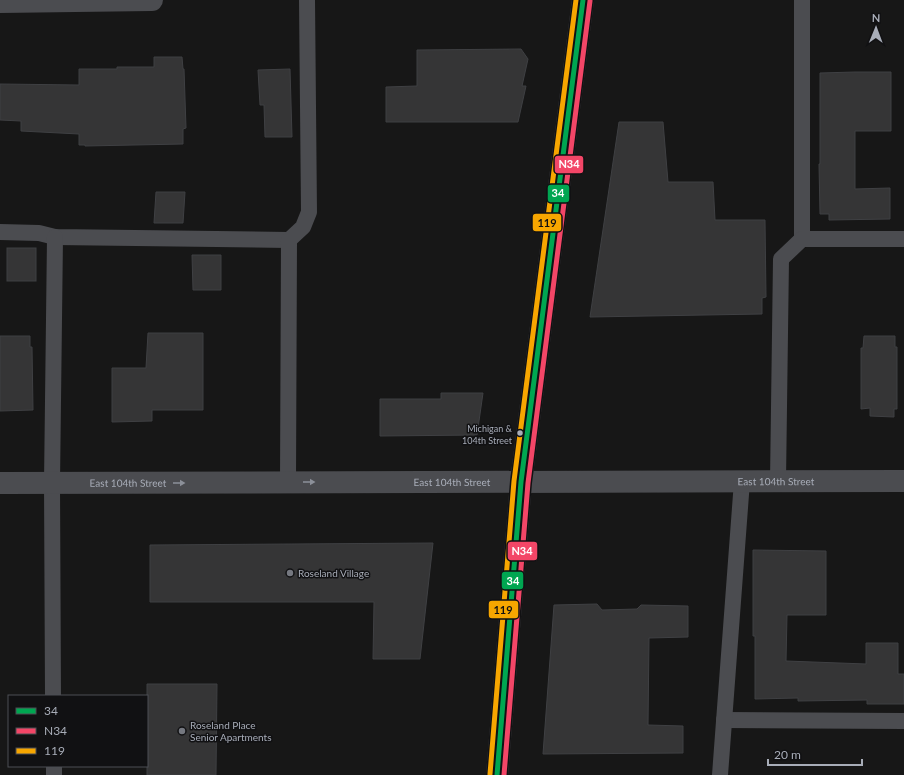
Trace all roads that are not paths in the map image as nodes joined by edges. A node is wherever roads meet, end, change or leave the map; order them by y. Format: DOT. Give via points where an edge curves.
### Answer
graph roads {
  1 [pos="152,0"];
  2 [pos="307,0"];
  3 [pos="583,0"];
  4 [pos="802,0"];
  5 [pos="0,2"];
  6 [pos="0,232"];
  7 [pos="55,237"];
  8 [pos="802,239"];
  9 [pos="904,239"];
  10 [pos="289,240"];
  11 [pos="778,481"];
  12 [pos="904,481"];
  13 [pos="288,482"];
  14 [pos="521,482"];
  15 [pos="742,482"];
  16 [pos="0,483"];
  17 [pos="52,483"];
  18 [pos="53,695"];
  19 [pos="724,720"];
  20 [pos="904,721"];
  21 [pos="497,775"];
  22 [pos="720,775"];
  1 -- 5 [label="street"];
  2 -- 10 [label="lane" via="309,212 303,227"];
  3 -- 14 [label="main road"];
  4 -- 8 [label="lane"];
  6 -- 7 [label="lane" via="40,233"];
  7 -- 10 [label="lane"];
  7 -- 17 [label="lane"];
  8 -- 9 [label="lane"];
  8 -- 11 [label="lane" via="781,259"];
  10 -- 13 [label="lane"];
  11 -- 12 [label="street, East 104th Street"];
  11 -- 15 [label="street, East 104th Street"];
  13 -- 14 [label="street, East 104th Street, one-way"];
  17 -- 13 [label="street, East 104th Street, one-way"];
  14 -- 15 [label="street, East 104th Street"];
  14 -- 21 [label="main road"];
  15 -- 19 [label="lane"];
  16 -- 17 [label="street, East 104th Street"];
  17 -- 18 [label="lane"];
  19 -- 20 [label="lane"];
  19 -- 22 [label="lane"];
}
